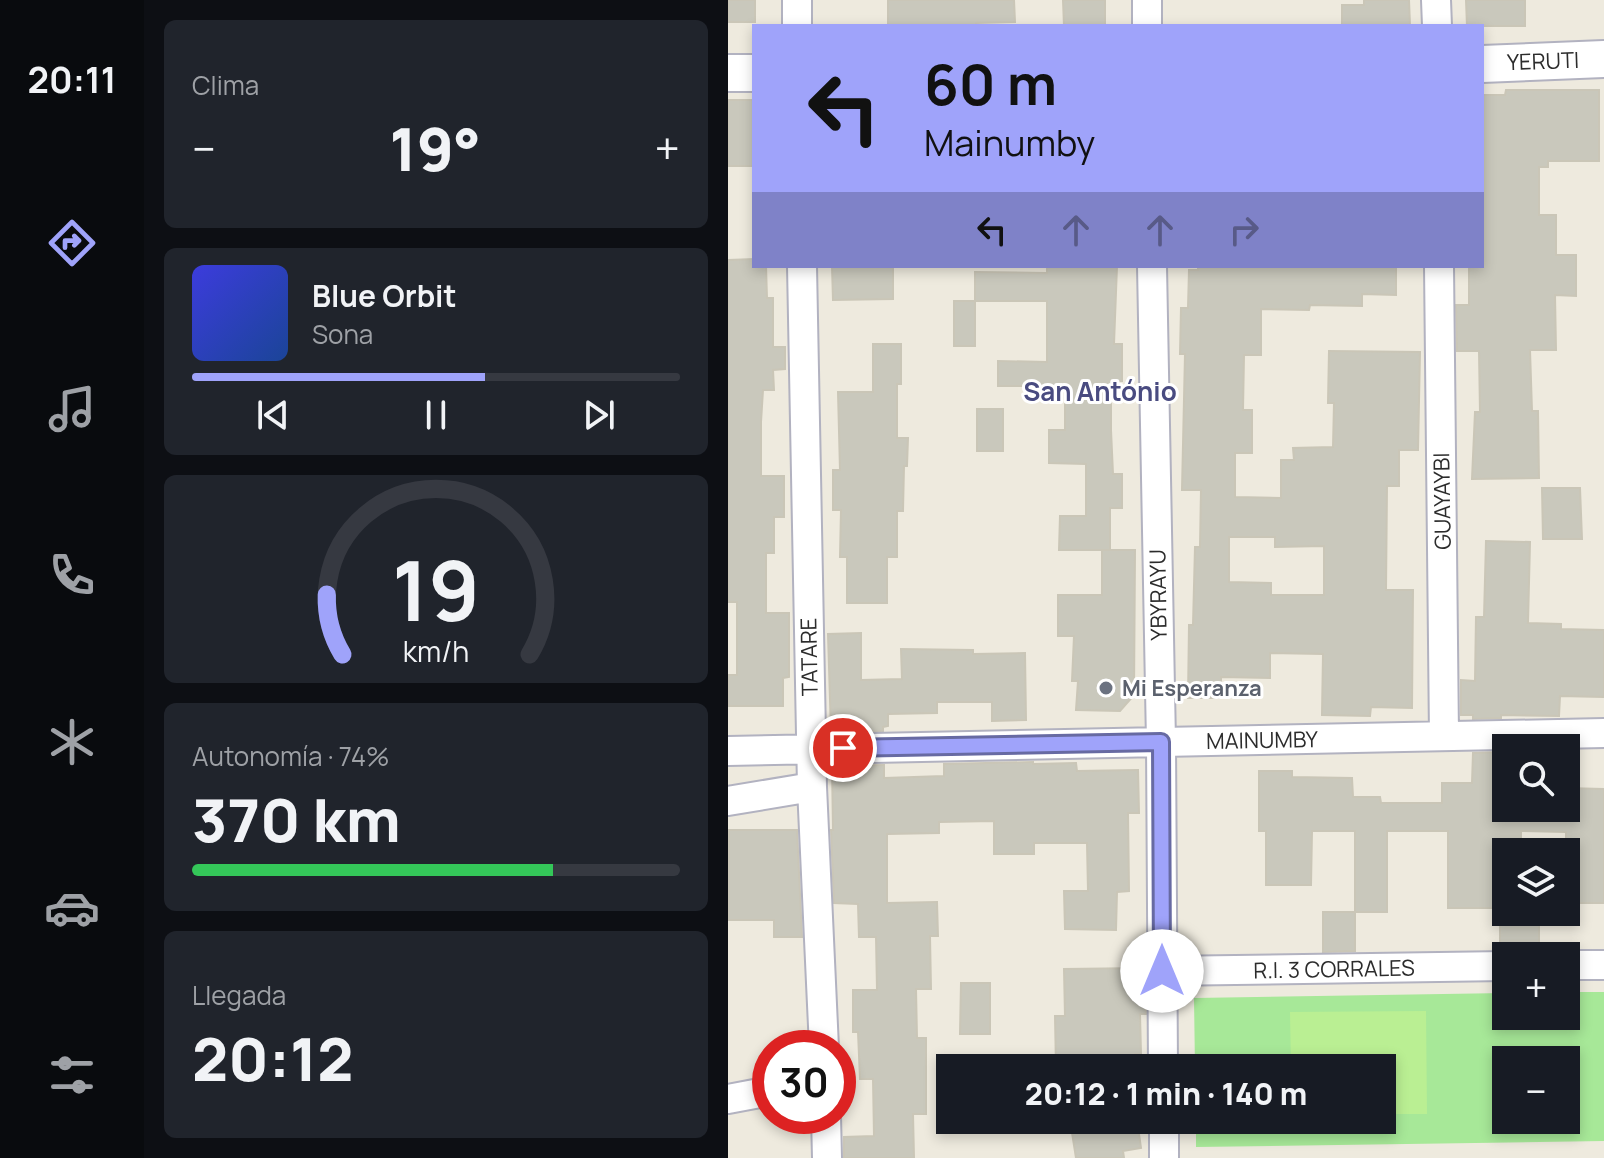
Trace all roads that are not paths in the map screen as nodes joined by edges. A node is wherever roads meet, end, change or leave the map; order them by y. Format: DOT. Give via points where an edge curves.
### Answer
graph roads {
  1 [pos="797,0"];
  2 [pos="1147,0"];
  3 [pos="1436,0"];
  4 [pos="797,24"];
  5 [pos="1147,24"];
  6 [pos="1437,24"];
  7 [pos="1604,59"];
  8 [pos="1484,64"];
  9 [pos="728,73"];
  10 [pos="752,73"];
  11 [pos="802,268"];
  12 [pos="1152,268"];
  13 [pos="1439,268"];
  14 [pos="1604,733"];
  15 [pos="1444,736"];
  16 [pos="1161,742"];
  17 [pos="811,749"];
  18 [pos="728,751"];
  19 [pos="812,787"];
  20 [pos="728,801"];
  21 [pos="1580,965"];
  22 [pos="1604,965"];
  23 [pos="1492,966"];
  24 [pos="1162,971"];
  25 [pos="823,1030"];
  26 [pos="1163,1054"];
  27 [pos="752,1094"];
  28 [pos="728,1099"];
  29 [pos="826,1134"];
  30 [pos="1164,1134"];
  31 [pos="827,1158"];
  32 [pos="1164,1158"];
  1 -- 4 [label="street"];
  2 -- 5 [label="street"];
  3 -- 6 [label="street"];
  7 -- 8 [label="street, YERUTI"];
  9 -- 10 [label="street"];
  11 -- 17 [label="street, TATARE"];
  12 -- 16 [label="street, YBYRAYU"];
  13 -- 15 [label="street, GUAYAYBI"];
  14 -- 15 [label="street, MAINUMBY"];
  15 -- 16 [label="street, MAINUMBY"];
  16 -- 17 [label="street, MAINUMBY"];
  16 -- 24 [label="street, YBYRAYU"];
  17 -- 18 [label="street, MAINUMBY"];
  17 -- 19 [label="street, TATARE"];
  19 -- 20 [label="street"];
  19 -- 25 [label="street, TATARE"];
  21 -- 22 [label="street"];
  23 -- 24 [label="street, R.I. 3 CORRALES"];
  24 -- 26 [label="street, YBYRAYU"];
  27 -- 28 [label="street"];
  29 -- 31 [label="street"];
  30 -- 32 [label="street"];
}
